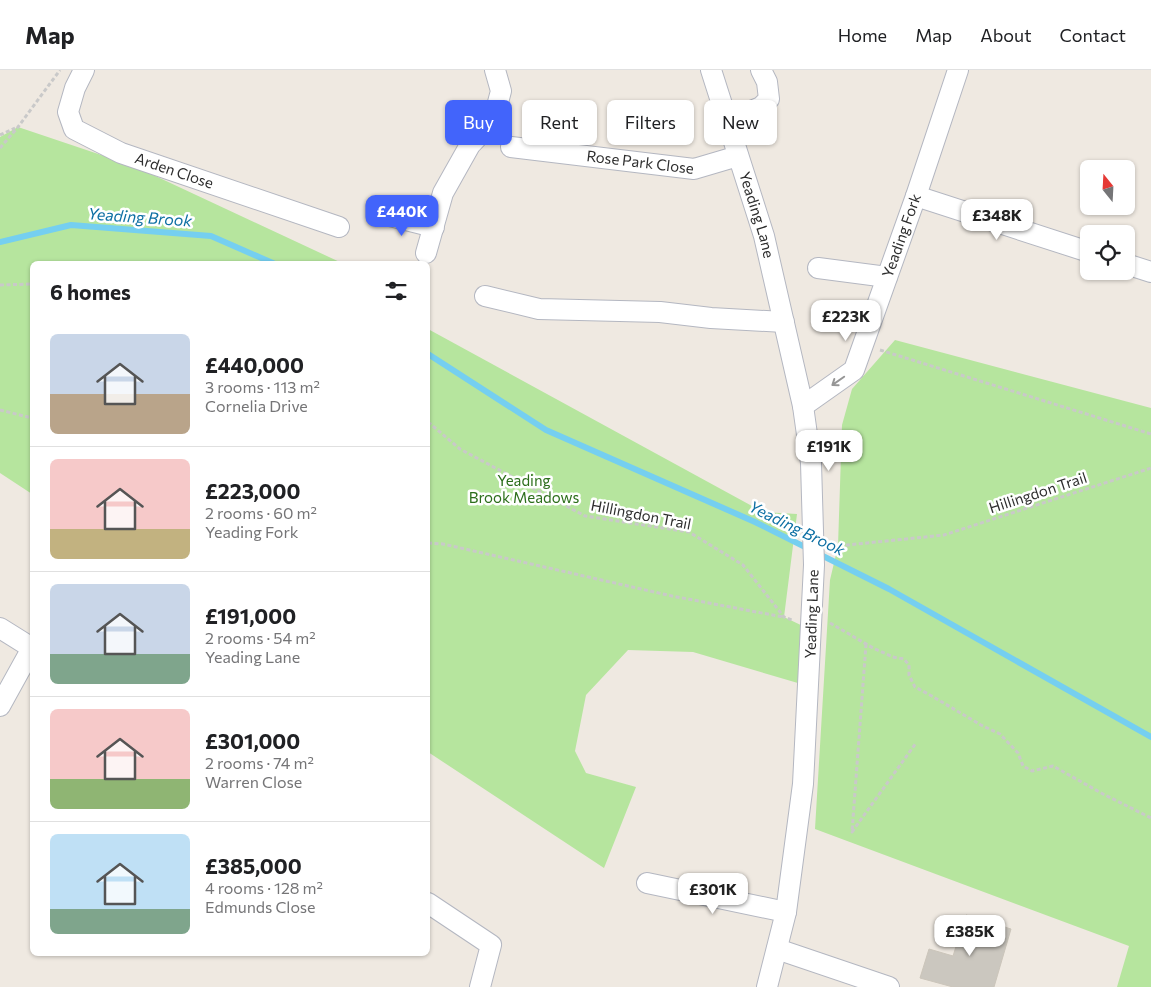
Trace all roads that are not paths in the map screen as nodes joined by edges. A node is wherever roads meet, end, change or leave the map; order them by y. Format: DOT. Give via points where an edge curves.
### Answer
graph roads {
  1 [pos="84,70"];
  2 [pos="495,70"];
  3 [pos="711,70"];
  4 [pos="761,70"];
  5 [pos="958,70"];
  6 [pos="720,100"];
  7 [pos="768,100"];
  8 [pos="735,145"];
  9 [pos="511,147"];
  10 [pos="738,156"];
  11 [pos="916,196"];
  12 [pos="378,213"];
  13 [pos="434,226"];
  14 [pos="339,227"];
  15 [pos="1080,249"];
  16 [pos="426,253"];
  17 [pos="1135,267"];
  18 [pos="818,268"];
  19 [pos="1151,272"];
  20 [pos="887,276"];
  21 [pos="485,296"];
  22 [pos="784,322"];
  23 [pos="803,406"];
  24 [pos="0,628"];
  25 [pos="30,647"];
  26 [pos="30,652"];
  27 [pos="0,706"];
  28 [pos="647,883"];
  29 [pos="430,905"];
  30 [pos="786,912"];
  31 [pos="777,949"];
  32 [pos="480,987"];
  33 [pos="767,987"];
  34 [pos="889,987"];
  1 -- 14 [label="street, Arden Close" via="68,112 74,129 121,153"];
  2 -- 13 [label="street" via="501,91 494,121 470,145 456,169 443,193"];
  3 -- 6 [label="street, Yeading Lane"];
  4 -- 7 [label="street" via="767,82"];
  5 -- 11 [label="street, Yeading Fork"];
  8 -- 10 [label="street, Yeading Lane"];
  9 -- 10 [label="street, Rose Park Close" via="694,169"];
  10 -- 22 [label="street, Yeading Lane" via="764,236"];
  11 -- 15 [label="street"];
  11 -- 20 [label="street, Yeading Fork"];
  12 -- 13 [label="street"];
  13 -- 16 [label="street"];
  17 -- 19 [label="street"];
  18 -- 20 [label="street"];
  20 -- 23 [label="street, Yeading Fork, one-way" via="854,370"];
  21 -- 22 [label="street" via="539,309 660,312"];
  22 -- 23 [label="street, Yeading Lane"];
  23 -- 30 [label="street, Yeading Lane" via="811,462 814,565 803,784"];
  24 -- 25 [label="street"];
  26 -- 27 [label="street"];
  28 -- 30 [label="street"];
  29 -- 32 [label="street" via="491,945"];
  30 -- 31 [label="street, Yeading Lane"];
  31 -- 33 [label="street, Yeading Lane"];
  31 -- 34 [label="street"];
}
